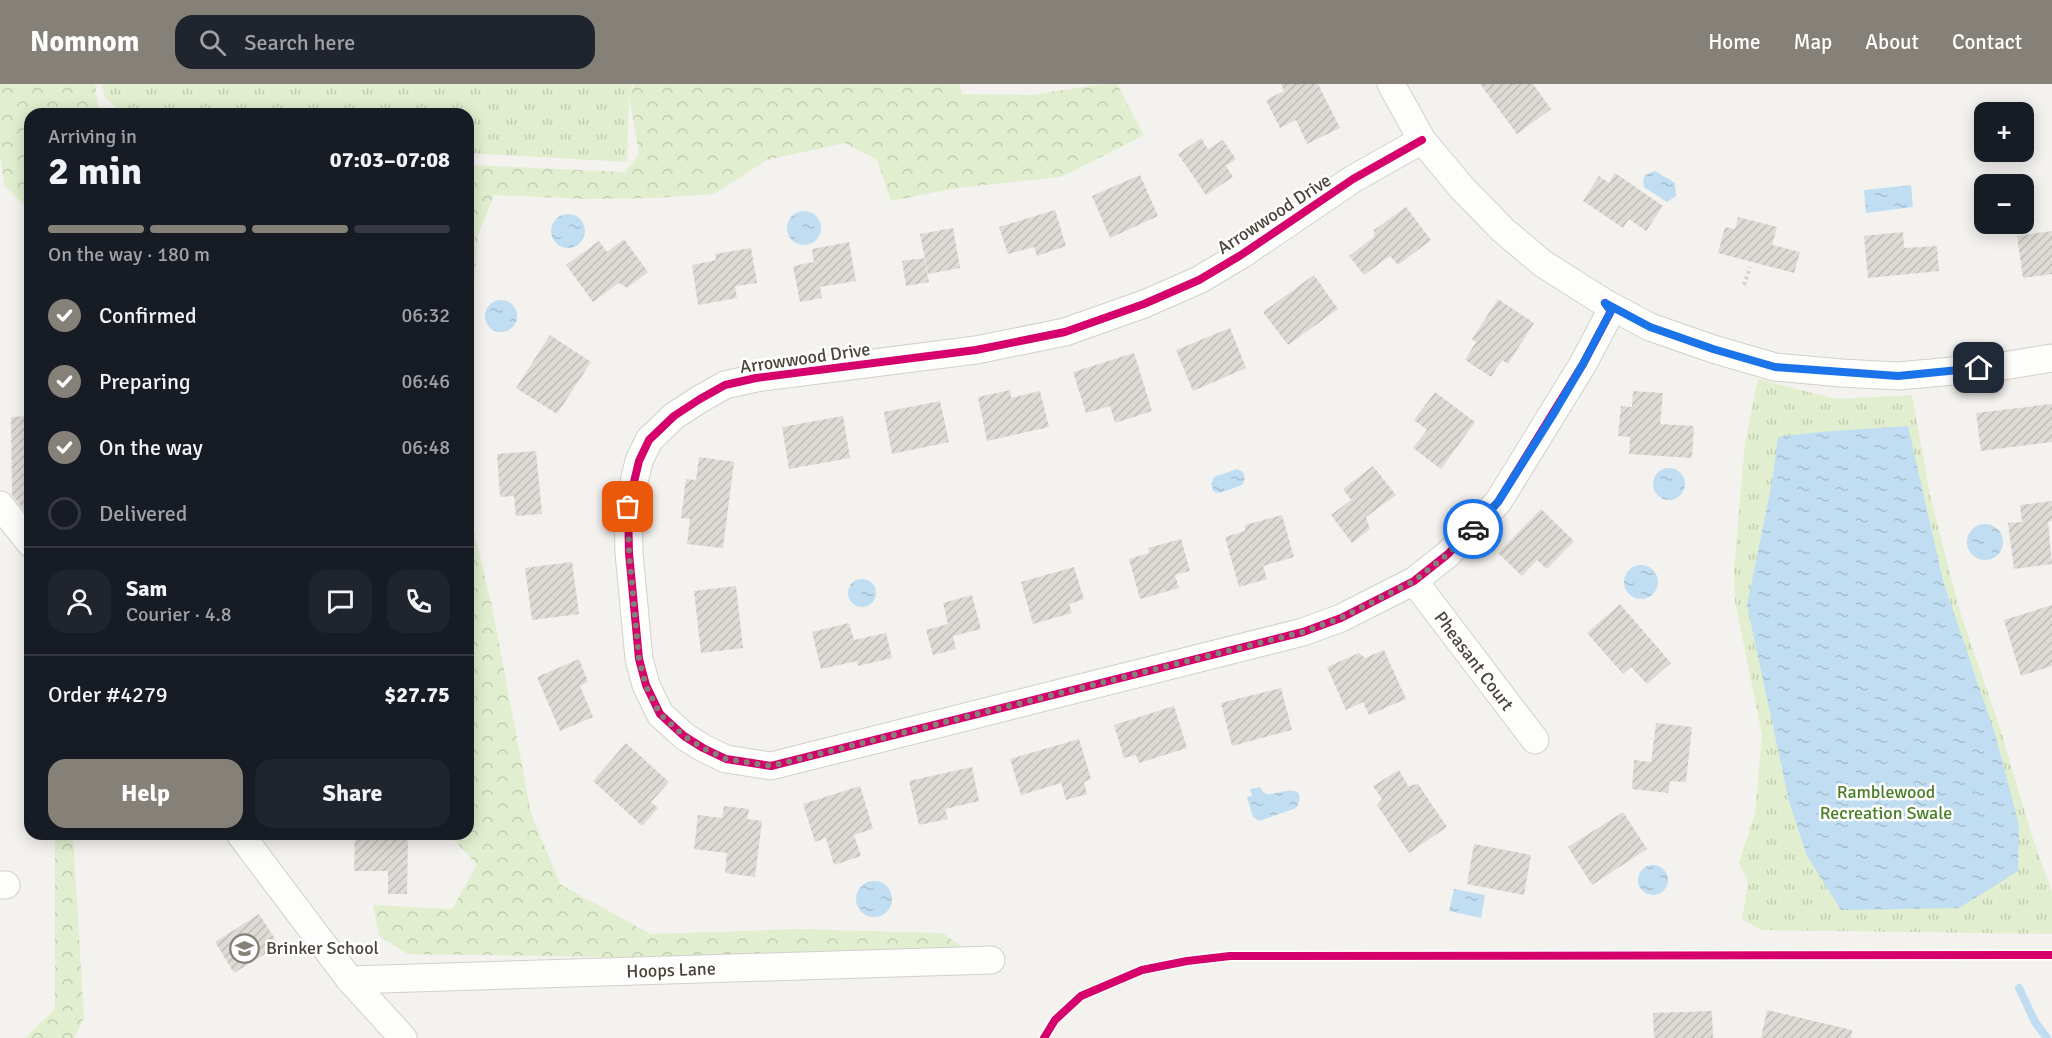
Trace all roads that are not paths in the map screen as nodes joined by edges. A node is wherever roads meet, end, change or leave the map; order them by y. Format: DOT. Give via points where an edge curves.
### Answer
graph roads {
  1 [pos="1391,84"];
  2 [pos="1422,140"];
  3 [pos="1605,303"];
  4 [pos="2052,358"];
  5 [pos="0,505"];
  6 [pos="24,535"];
  7 [pos="1414,581"];
  8 [pos="1535,741"];
  9 [pos="245,840"];
  10 [pos="991,960"];
  11 [pos="350,980"];
  12 [pos="403,1038"];
  1 -- 2 [label="street"];
  2 -- 3 [label="street" via="1503,230 1542,263"];
  2 -- 7 [label="street, Arrowwood Drive" via="1353,179 1199,280 1125,311 1065,332 976,350 725,385 674,416 649,440 639,461 628,507 639,659 646,686 660,714 684,736 726,759 771,766 1303,632 1341,618"];
  3 -- 4 [label="street" via="1650,327 1775,367 1898,376"];
  3 -- 7 [label="street, Arrowwood Drive" via="1611,311 1583,364 1498,502 1448,554"];
  5 -- 6 [label="street"];
  7 -- 8 [label="street, Pheasant Court"];
  9 -- 11 [label="street"];
  10 -- 11 [label="street, Hoops Lane"];
  11 -- 12 [label="street"];
}
